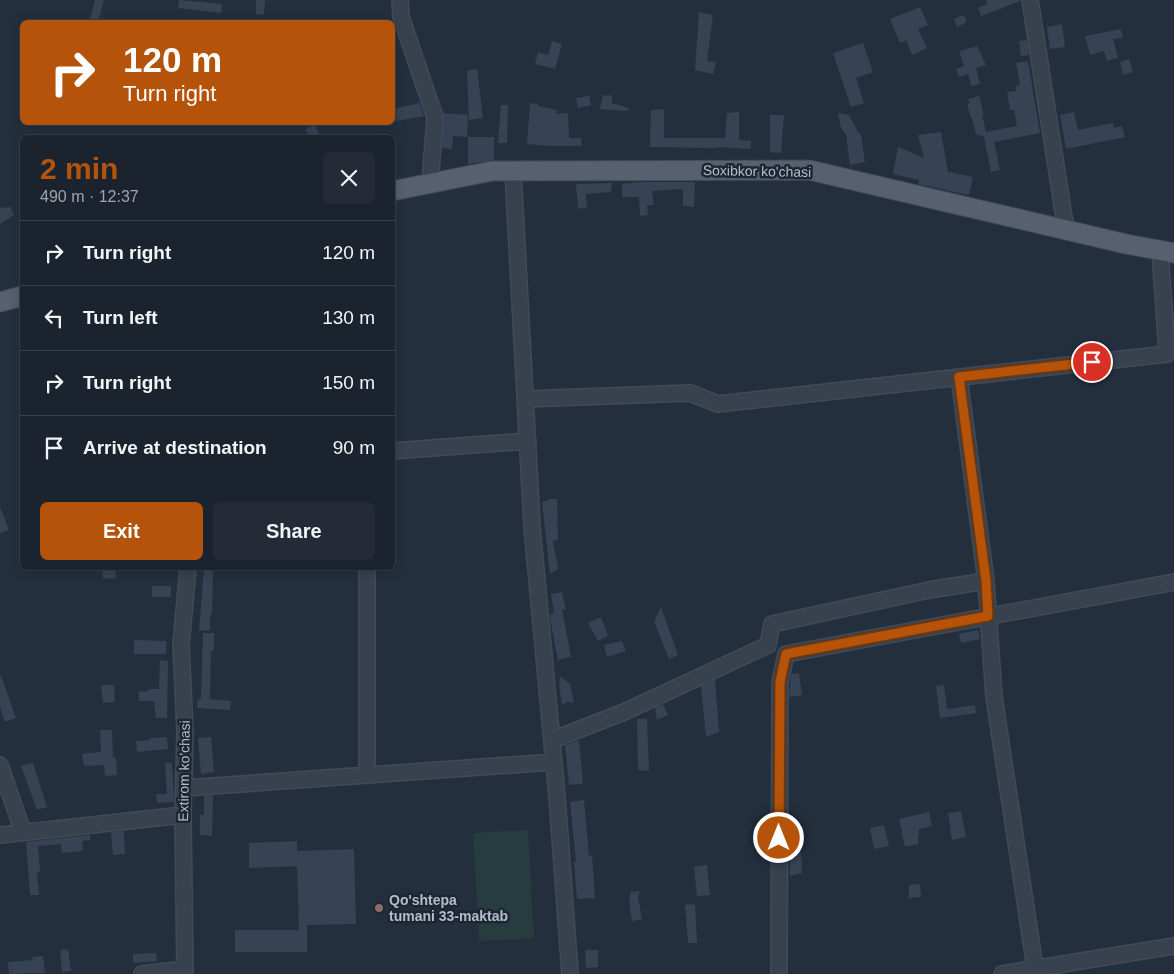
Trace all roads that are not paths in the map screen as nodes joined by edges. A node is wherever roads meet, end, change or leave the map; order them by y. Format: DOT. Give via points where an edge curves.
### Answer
graph roads {
  1 [pos="400,0"];
  2 [pos="1030,0"];
  3 [pos="513,171"];
  4 [pos="430,184"];
  5 [pos="395,190"];
  6 [pos="1066,230"];
  7 [pos="1167,252"];
  8 [pos="20,297"];
  9 [pos="0,302"];
  10 [pos="959,377"];
  11 [pos="525,399"];
  12 [pos="528,441"];
  13 [pos="395,451"];
  14 [pos="188,570"];
  15 [pos="367,570"];
  16 [pos="986,581"];
  17 [pos="1174,582"];
  18 [pos="988,616"];
  19 [pos="552,740"];
  20 [pos="554,762"];
  21 [pos="0,765"];
  22 [pos="367,775"];
  23 [pos="184,788"];
  24 [pos="183,815"];
  25 [pos="22,832"];
  26 [pos="0,835"];
  27 [pos="1174,946"];
  28 [pos="1036,971"];
  29 [pos="185,972"];
  30 [pos="142,974"];
  31 [pos="570,974"];
  32 [pos="779,974"];
  33 [pos="1002,974"];
  1 -- 4 [label="street" via="401,17 435,117"];
  2 -- 6 [label="street"];
  3 -- 4 [label="main road, Soxibkor ko'chasi" via="492,171"];
  3 -- 6 [label="main road, Soxibkor ko'chasi" via="809,170"];
  3 -- 11 [label="street"];
  4 -- 5 [label="main road, Soxibkor ko'chasi"];
  6 -- 7 [label="main road, Soxibkor ko'chasi"];
  7 -- 10 [label="street" via="1166,354"];
  8 -- 9 [label="main road"];
  10 -- 11 [label="street" via="718,404 690,393"];
  10 -- 16 [label="street"];
  11 -- 12 [label="street"];
  12 -- 13 [label="street"];
  12 -- 19 [label="street" via="532,527"];
  14 -- 23 [label="street, Extirom ko'chasi" via="182,645"];
  15 -- 22 [label="street"];
  16 -- 18 [label="street"];
  16 -- 19 [label="street" via="772,624 768,645 624,712"];
  17 -- 18 [label="street"];
  18 -- 28 [label="street" via="994,697"];
  18 -- 32 [label="street" via="786,654 780,682"];
  19 -- 20 [label="street"];
  20 -- 22 [label="street"];
  20 -- 31 [label="street"];
  21 -- 25 [label="street"];
  22 -- 23 [label="street"];
  23 -- 24 [label="street, Extirom ko'chasi"];
  24 -- 25 [label="street"];
  24 -- 29 [label="street, Extirom ko'chasi"];
  25 -- 26 [label="street"];
  27 -- 28 [label="street"];
  28 -- 33 [label="street"];
  29 -- 30 [label="street"];
}
